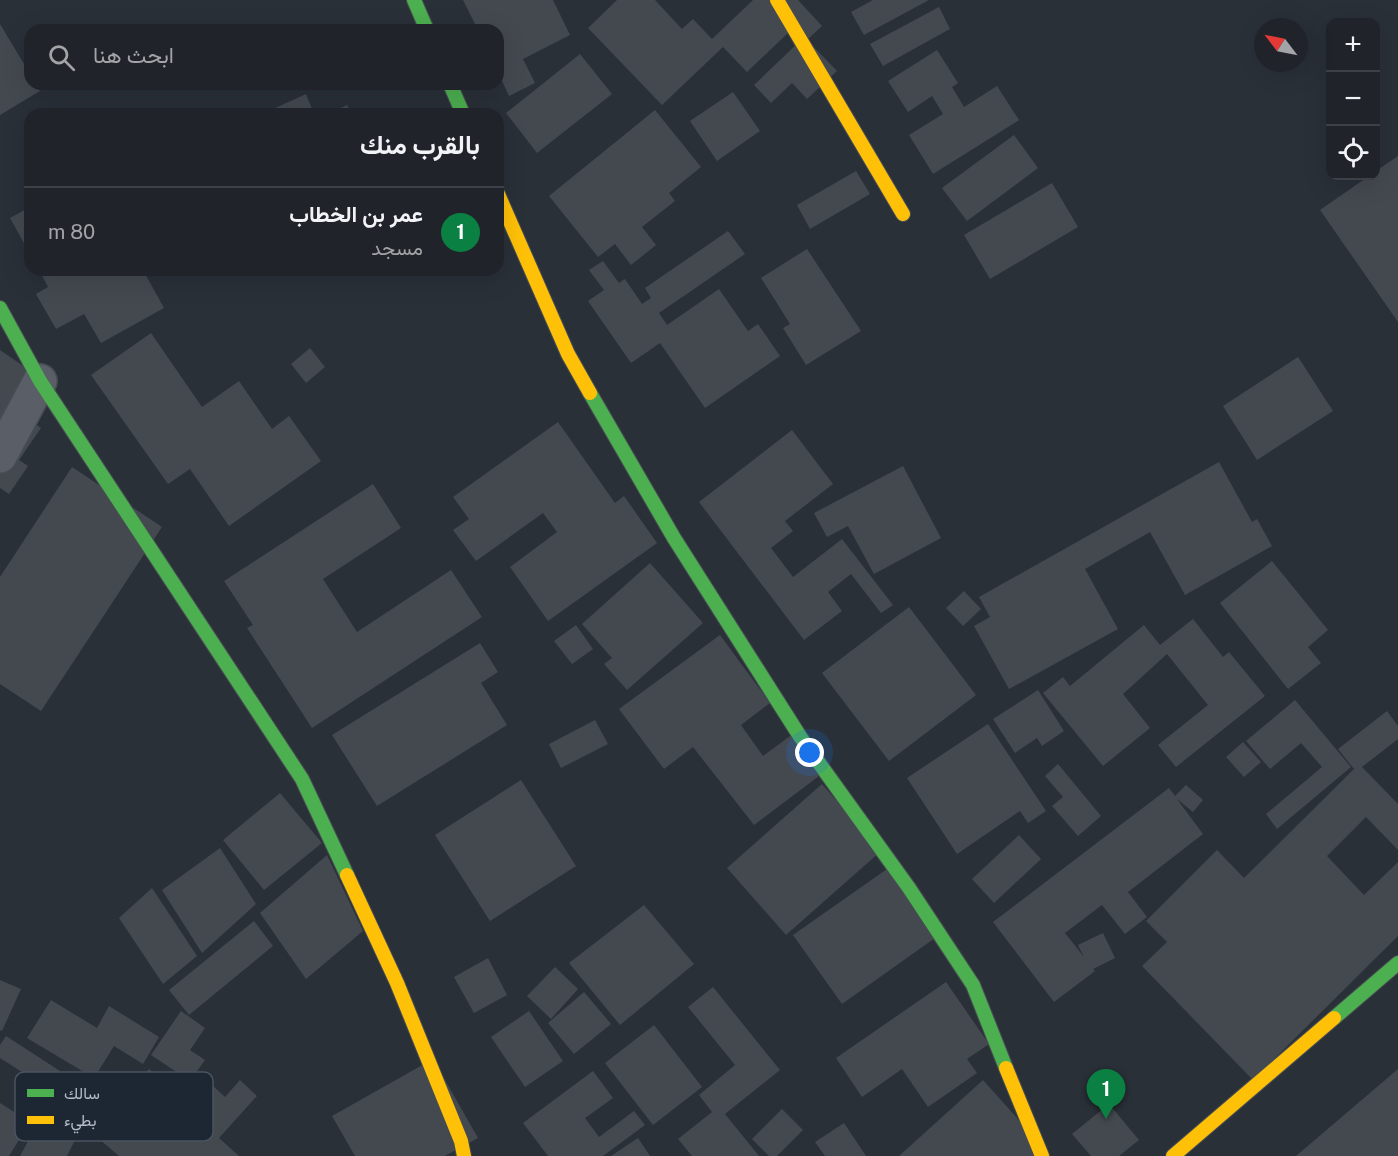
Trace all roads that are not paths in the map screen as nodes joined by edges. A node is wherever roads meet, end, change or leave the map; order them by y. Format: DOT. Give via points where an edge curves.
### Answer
graph roads {
  1 [pos="414,0"];
  2 [pos="777,0"];
  3 [pos="424,24"];
  4 [pos="453,90"];
  5 [pos="460,108"];
  6 [pos="504,208"];
  7 [pos="903,214"];
  8 [pos="0,308"];
  9 [pos="40,381"];
  10 [pos="0,456"];
  11 [pos="1398,963"];
  12 [pos="464,1156"];
  13 [pos="1042,1156"];
  14 [pos="1173,1156"];
  1 -- 3 [label="main road"];
  2 -- 7 [label="main road"];
  4 -- 5 [label="main road"];
  6 -- 13 [label="main road" via="568,354 674,538 801,738 973,985"];
  8 -- 9 [label="main road"];
  9 -- 10 [label="street"];
  9 -- 12 [label="main road" via="302,778 397,983"];
  11 -- 14 [label="main road"];
}
